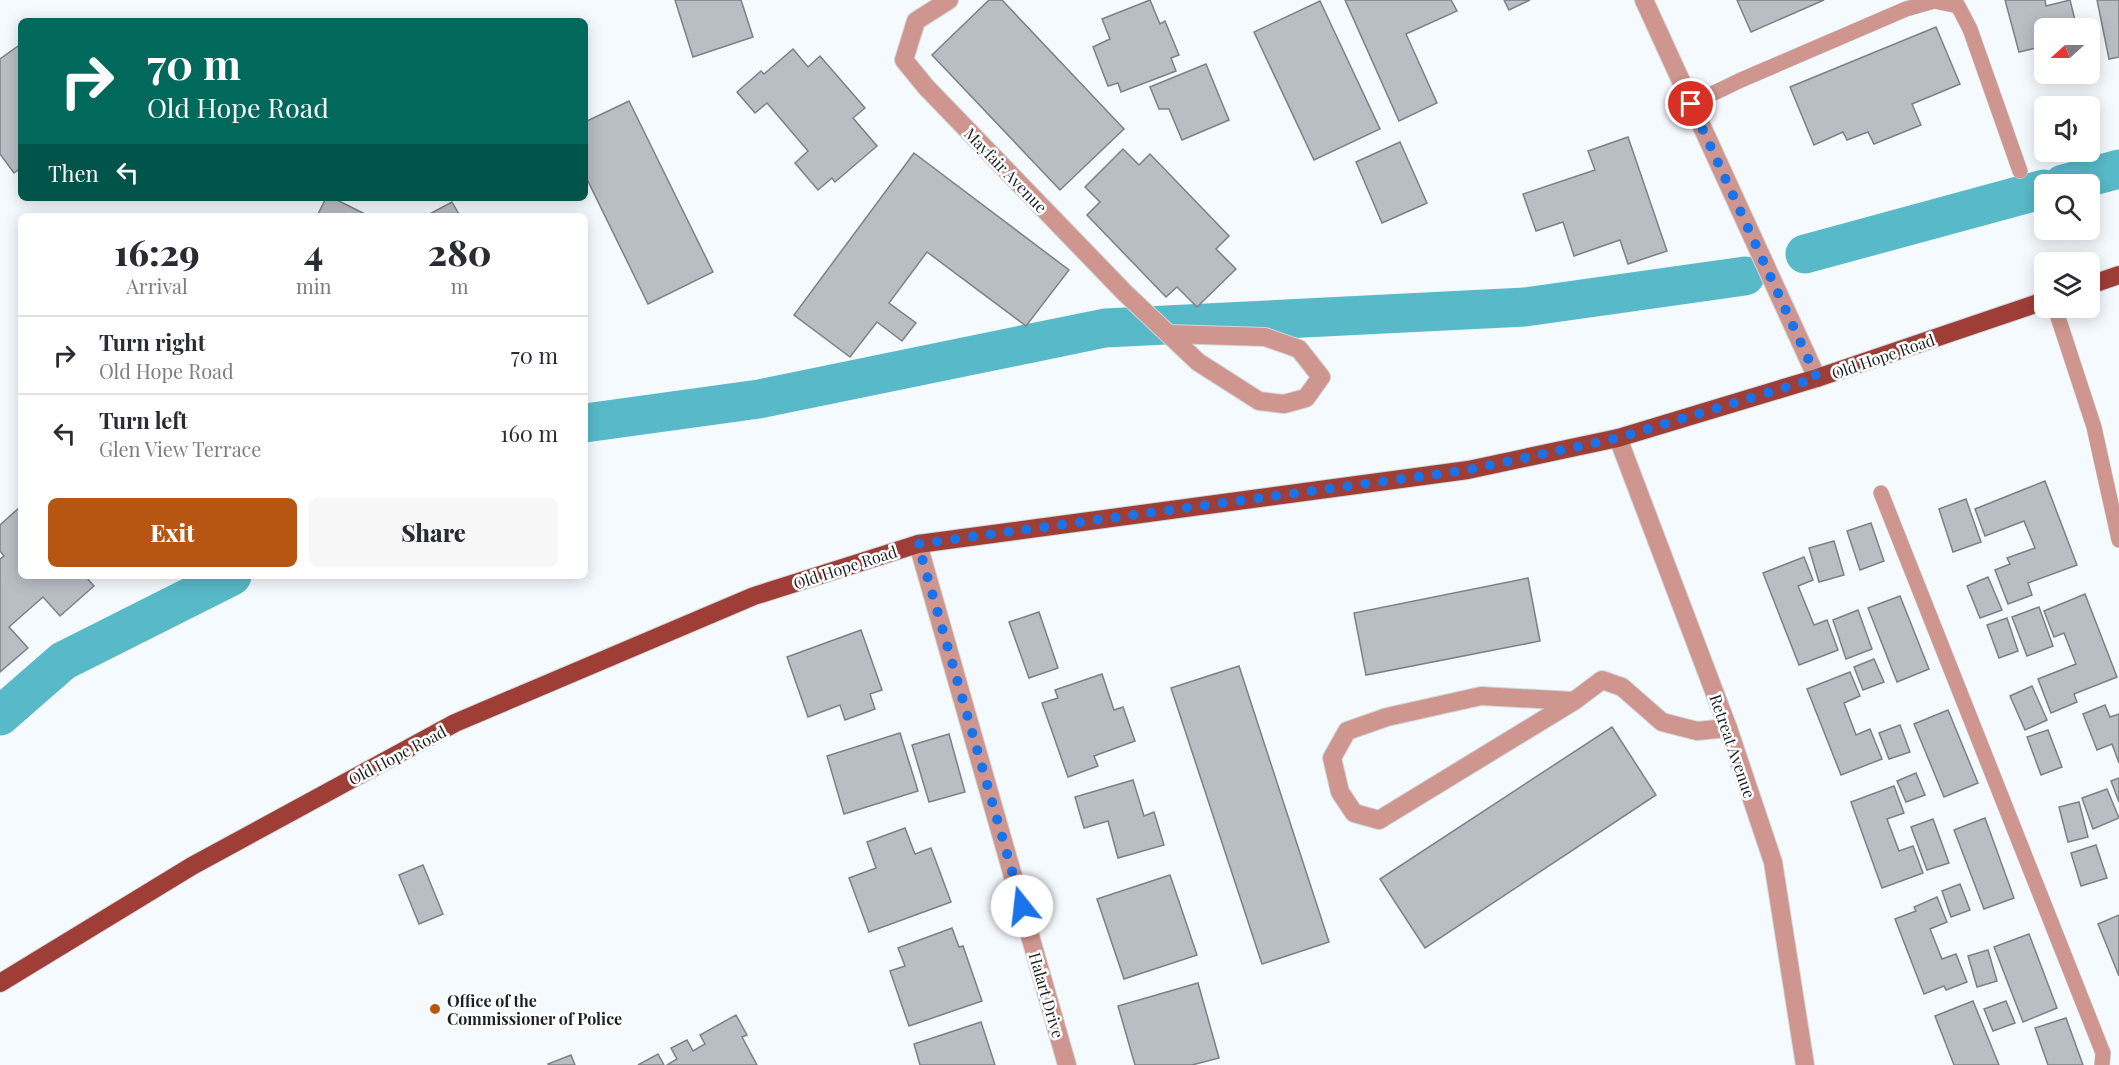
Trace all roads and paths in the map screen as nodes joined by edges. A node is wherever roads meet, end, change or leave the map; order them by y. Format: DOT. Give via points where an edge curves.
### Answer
graph roads {
  1 [pos="949,0"];
  2 [pos="1644,0"];
  3 [pos="1691,104"];
  4 [pos="2020,171"];
  5 [pos="2119,275"];
  6 [pos="2100,282"];
  7 [pos="2034,304"];
  8 [pos="2058,318"];
  9 [pos="1168,334"];
  10 [pos="1817,378"];
  11 [pos="1618,438"];
  12 [pos="1881,493"];
  13 [pos="2119,540"];
  14 [pos="918,544"];
  15 [pos="1574,701"];
  16 [pos="1728,728"];
  17 [pos="0,983"];
  18 [pos="1068,1065"];
  19 [pos="1805,1065"];
  20 [pos="2102,1065"];
  1 -- 9 [label="street, Mayfair Avenue" via="916,21 904,60"];
  2 -- 3 [label="street"];
  3 -- 4 [label="lane" via="1906,9 1935,1 1958,6 1970,29"];
  3 -- 10 [label="street"];
  5 -- 6 [label="main road"];
  7 -- 10 [label="main road, Old Hope Road"];
  8 -- 13 [label="lane" via="2094,428"];
  9 -- 9 [label="street, Mayfair Avenue" via="1198,362 1259,401 1284,404 1306,398 1321,377 1299,349 1265,337"];
  10 -- 11 [label="main road, Old Hope Road"];
  11 -- 14 [label="main road, Old Hope Road" via="1468,470"];
  11 -- 16 [label="street, Retreat Avenue"];
  12 -- 20 [label="lane" via="2103,1053"];
  14 -- 17 [label="main road, Old Hope Road" via="754,596 455,723 192,866"];
  14 -- 18 [label="street, Halart Drive"];
  15 -- 15 [label="street" via="1379,820 1354,813 1340,792 1332,758 1347,731 1387,717 1481,696"];
  15 -- 16 [label="street" via="1602,680 1622,687 1662,722 1697,731"];
  16 -- 19 [label="street, Retreat Avenue" via="1773,862"];
}
